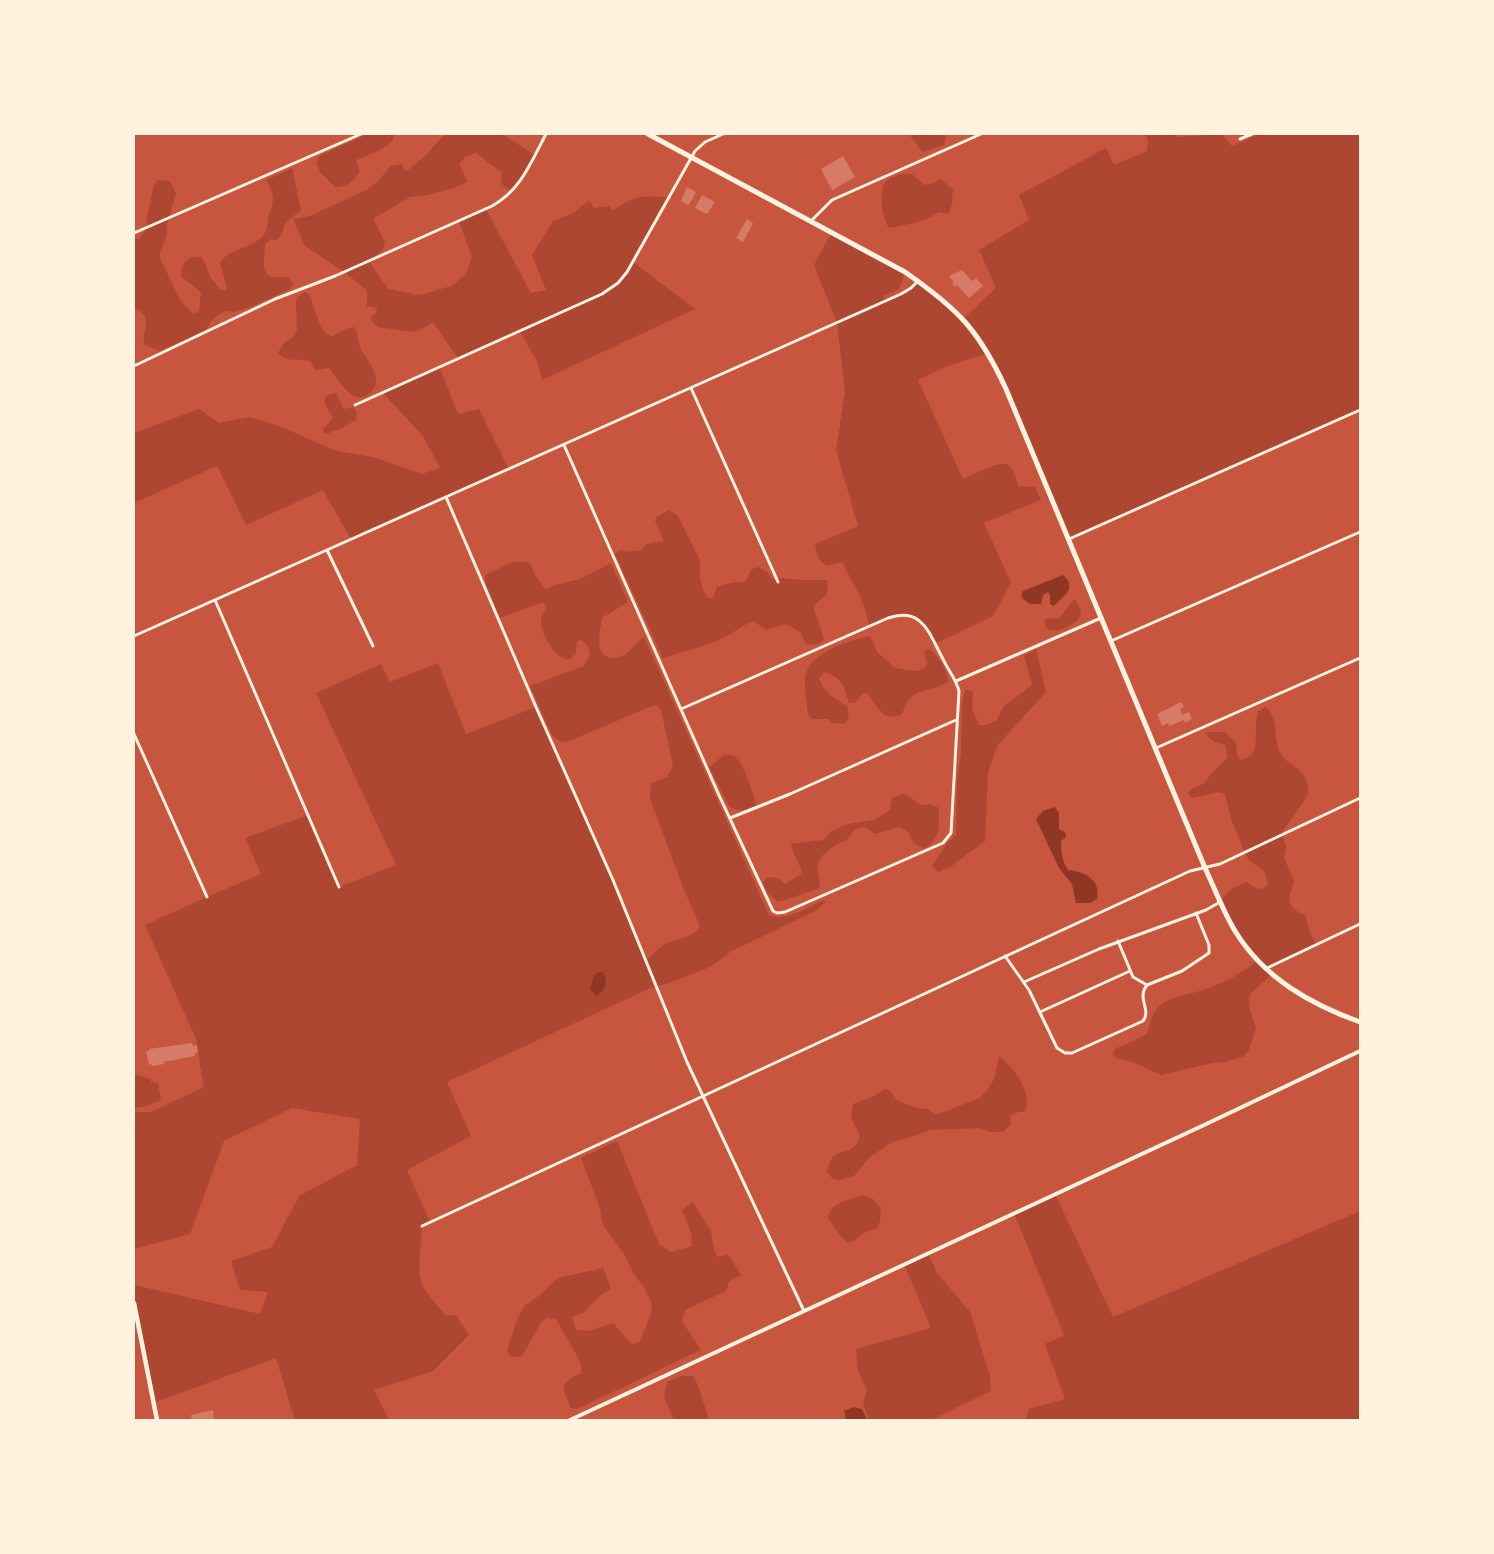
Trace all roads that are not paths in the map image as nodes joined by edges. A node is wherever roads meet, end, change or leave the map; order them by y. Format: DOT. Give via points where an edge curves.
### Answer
graph roads {
  1 [pos="361,134"];
  2 [pos="546,134"];
  3 [pos="648,134"];
  4 [pos="723,134"];
  5 [pos="981,134"];
  6 [pos="1252,134"];
  7 [pos="1240,139"];
  8 [pos="692,157"];
  9 [pos="811,221"];
  10 [pos="134,233"];
  11 [pos="918,280"];
  12 [pos="134,366"];
  13 [pos="691,388"];
  14 [pos="355,405"];
  15 [pos="1360,410"];
  16 [pos="564,445"];
  17 [pos="446,497"];
  18 [pos="1360,532"];
  19 [pos="1069,539"];
  20 [pos="327,550"];
  21 [pos="778,582"];
  22 [pos="215,600"];
  23 [pos="1101,618"];
  24 [pos="134,636"];
  25 [pos="1112,641"];
  26 [pos="373,646"];
  27 [pos="1360,658"];
  28 [pos="956,681"];
  29 [pos="681,709"];
  30 [pos="956,720"];
  31 [pos="134,734"];
  32 [pos="1156,748"];
  33 [pos="1360,798"];
  34 [pos="730,818"];
  35 [pos="1205,868"];
  36 [pos="339,888"];
  37 [pos="207,897"];
  38 [pos="1220,902"];
  39 [pos="1196,913"];
  40 [pos="1360,924"];
  41 [pos="1118,942"];
  42 [pos="1005,956"];
  43 [pos="1266,969"];
  44 [pos="1130,971"];
  45 [pos="1024,982"];
  46 [pos="1146,985"];
  47 [pos="1040,1012"];
  48 [pos="1360,1022"];
  49 [pos="1360,1051"];
  50 [pos="703,1097"];
  51 [pos="422,1226"];
  52 [pos="134,1303"];
  53 [pos="804,1310"];
  54 [pos="157,1420"];
  55 [pos="570,1420"];
  1 -- 10 [label="street"];
  2 -- 12 [label="street" via="518,185 492,206 335,276 275,298"];
  3 -- 8 [label="main road"];
  4 -- 8 [label="street" via="705,142"];
  5 -- 9 [label="street" via="832,200"];
  6 -- 7 [label="street"];
  8 -- 9 [label="main road"];
  8 -- 14 [label="street" via="618,284"];
  9 -- 11 [label="main road"];
  11 -- 13 [label="street" via="901,294"];
  11 -- 19 [label="main road" via="959,314 988,352"];
  13 -- 16 [label="street"];
  13 -- 21 [label="street"];
  15 -- 19 [label="street"];
  16 -- 17 [label="street"];
  16 -- 29 [label="street"];
  17 -- 20 [label="street"];
  17 -- 50 [label="street" via="610,871"];
  18 -- 25 [label="street"];
  19 -- 23 [label="main road"];
  20 -- 22 [label="street"];
  20 -- 26 [label="street"];
  22 -- 24 [label="street"];
  22 -- 36 [label="street"];
  23 -- 25 [label="main road"];
  23 -- 28 [label="street"];
  25 -- 32 [label="main road"];
  27 -- 32 [label="street"];
  28 -- 29 [label="street" via="925,626 910,615 896,615"];
  28 -- 30 [label="street" via="959,691"];
  29 -- 34 [label="street"];
  30 -- 34 [label="street"];
  30 -- 34 [label="street" via="953,827 948,838 785,912 777,913 771,908"];
  31 -- 37 [label="street"];
  32 -- 35 [label="main road"];
  33 -- 35 [label="street" via="1220,864"];
  35 -- 38 [label="main road"];
  35 -- 42 [label="street" via="1190,871"];
  38 -- 39 [label="street"];
  38 -- 43 [label="main road" via="1236,933"];
  39 -- 41 [label="street"];
  39 -- 46 [label="street" via="1210,953 1182,971"];
  40 -- 43 [label="street"];
  41 -- 44 [label="street"];
  41 -- 45 [label="street"];
  42 -- 45 [label="street"];
  42 -- 50 [label="street"];
  43 -- 48 [label="main road" via="1304,998"];
  44 -- 46 [label="street" via="1133,977"];
  44 -- 47 [label="street"];
  45 -- 47 [label="street"];
  46 -- 47 [label="street" via="1142,995 1147,1014 1143,1021 1072,1052 1065,1053 1057,1048"];
  49 -- 53 [label="street"];
  50 -- 51 [label="street"];
  50 -- 53 [label="street"];
  52 -- 54 [label="main road"];
  53 -- 55 [label="street"];
}
